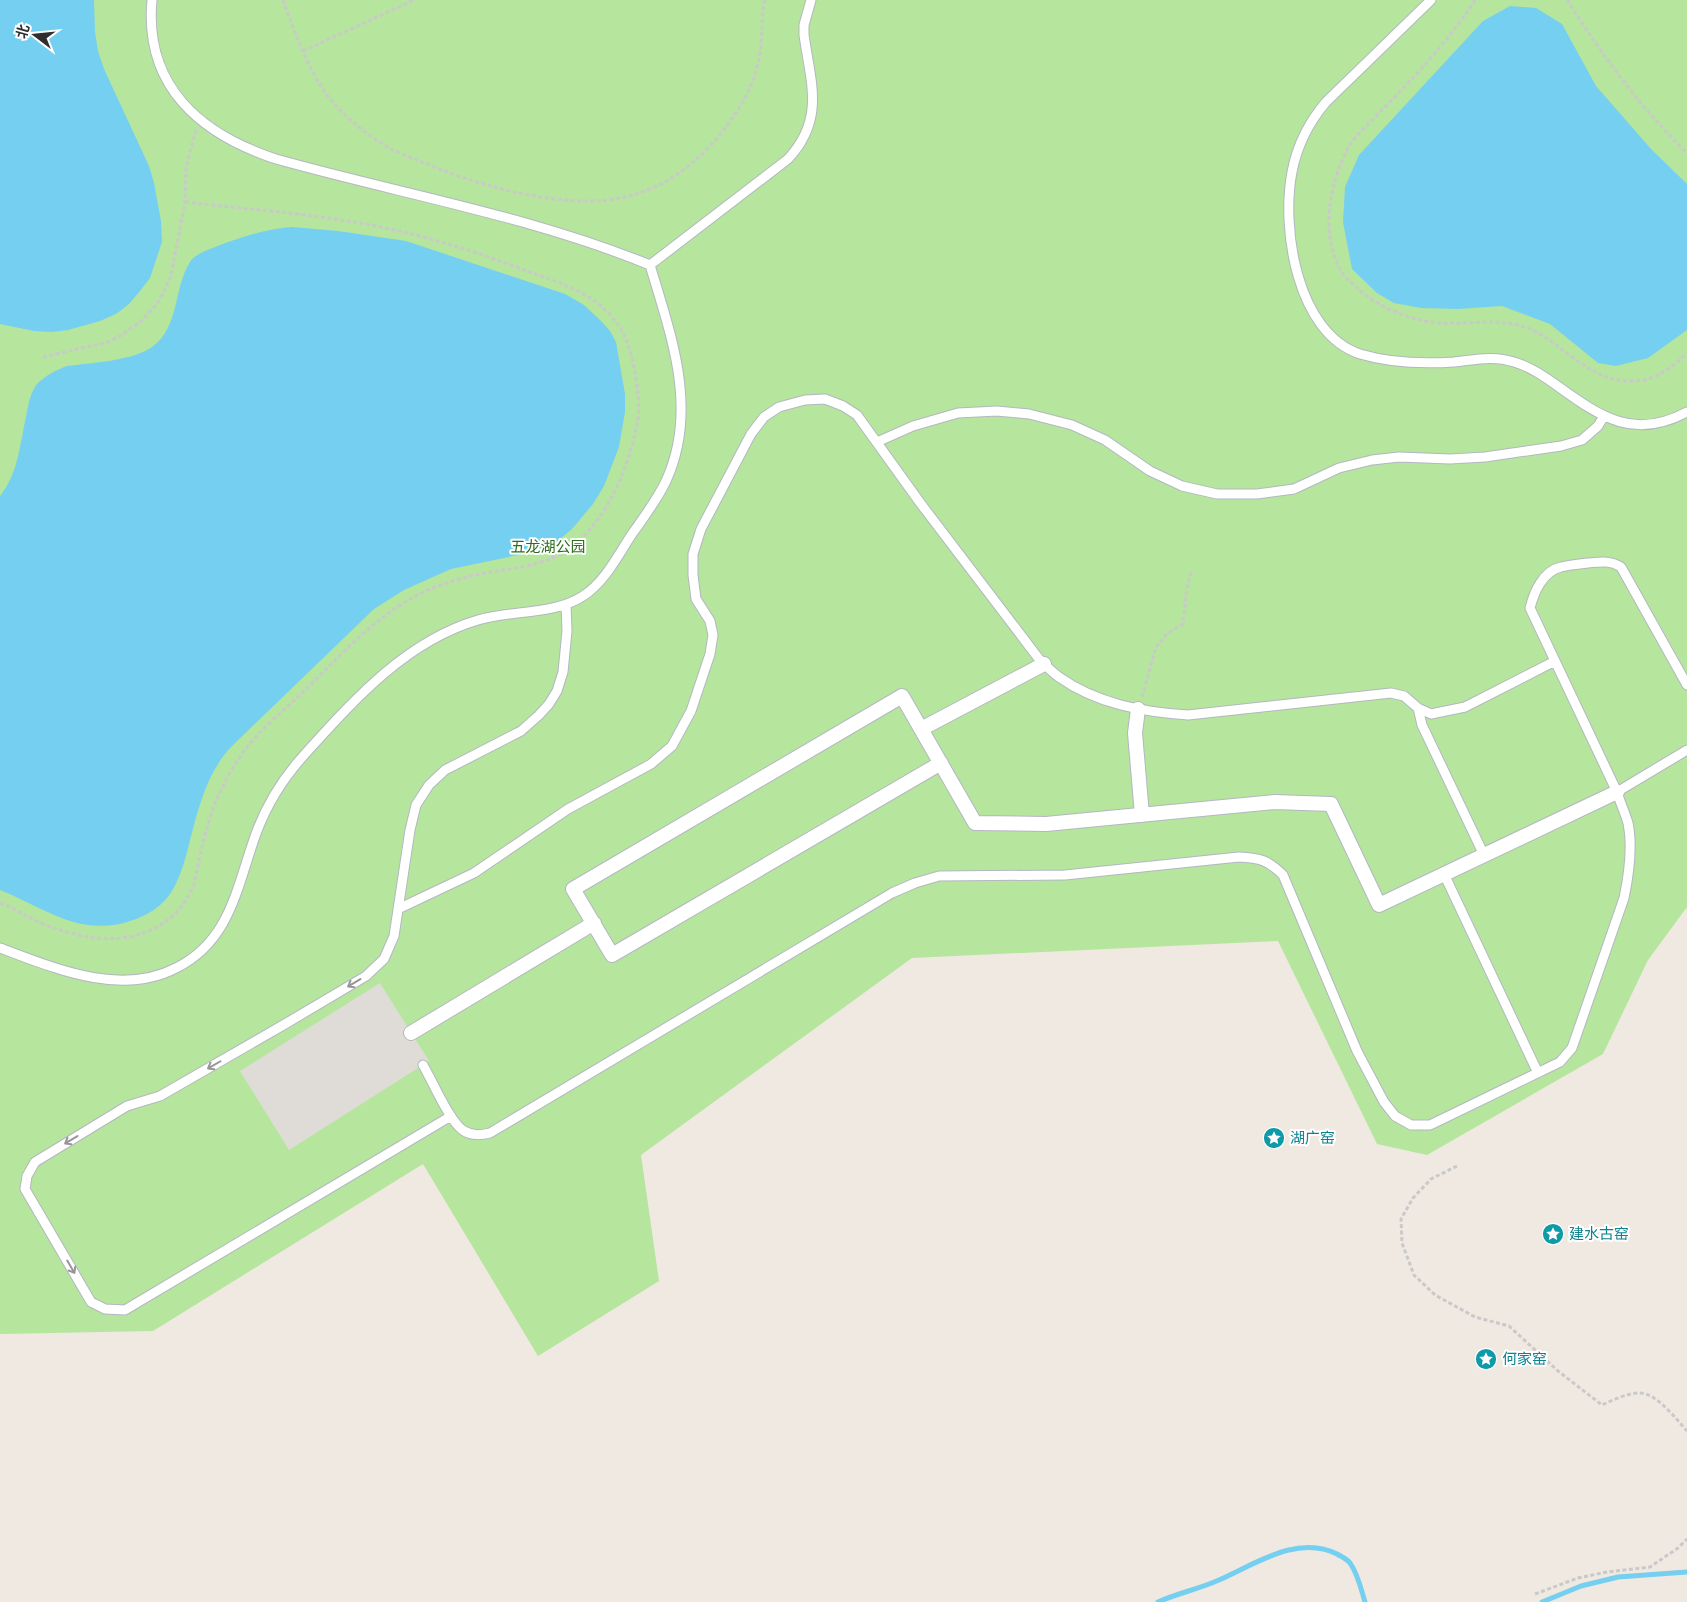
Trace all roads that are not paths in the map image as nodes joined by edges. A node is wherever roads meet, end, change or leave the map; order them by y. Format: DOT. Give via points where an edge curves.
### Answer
graph roads {
  1 [pos="152,0"];
  2 [pos="811,0"];
  3 [pos="1431,0"];
  4 [pos="650,265"];
  5 [pos="1687,412"];
  6 [pos="1604,416"];
  7 [pos="876,442"];
  8 [pos="566,604"];
  9 [pos="1555,661"];
  10 [pos="1044,664"];
  11 [pos="1687,685"];
  12 [pos="1418,708"];
  13 [pos="1138,709"];
  14 [pos="921,729"];
  15 [pos="1687,750"];
  16 [pos="941,763"];
  17 [pos="1617,792"];
  18 [pos="1142,815"];
  19 [pos="1484,855"];
  20 [pos="1444,874"];
  21 [pos="398,909"];
  22 [pos="594,923"];
  23 [pos="0,948"];
  24 [pos="412,1034"];
  25 [pos="423,1064"];
  26 [pos="1538,1073"];
  27 [pos="451,1116"];
  1 -- 4 [label="lane" via="152,35 161,66 175,94 199,120 232,142 276,159 524,222"];
  2 -- 4 [label="lane" via="804,35 813,104 804,139 788,159"];
  3 -- 6 [label="lane" via="1326,102 1303,137 1292,172 1289,210 1296,266 1308,302 1320,324 1342,344 1358,353 1407,362 1480,358 1511,361 1536,370"];
  4 -- 8 [label="lane" via="675,347 681,416 678,446 658,497 600,582 583,597"];
  5 -- 6 [label="lane" via="1649,425 1622,423"];
  6 -- 7 [label="lane" via="1582,440 1561,446 1450,460 1399,457 1372,460 1339,468 1294,489 1257,494 1217,494 1182,486 1150,471 1105,440 1072,425 1028,414 997,411 958,414 913,426"];
  7 -- 10 [label="lane"];
  7 -- 21 [label="lane" via="857,415 825,399 804,400 779,407 764,417 751,434 701,529 693,554 696,599 710,621 713,635 691,711 672,746 651,764 568,809 474,873"];
  8 -- 21 [label="lane" via="568,631 564,672 557,691 539,715 521,731 445,770 416,805"];
  8 -- 23 [label="lane" via="496,616 462,626 427,642 378,679 306,753 283,782 264,814 234,904 226,918 209,944 174,970 149,978 101,978 63,971"];
  9 -- 11 [label="lane" via="1530,608 1535,591 1546,576 1559,567 1612,562 1625,572"];
  9 -- 12 [label="lane" via="1465,707 1431,714"];
  9 -- 17 [label="lane"];
  10 -- 13 [label="lane" via="1079,690"];
  10 -- 14 [label="street"];
  12 -- 13 [label="lane" via="1404,696 1391,693 1188,715"];
  12 -- 19 [label="lane" via="1422,725"];
  13 -- 18 [label="street" via="1135,733"];
  14 -- 16 [label="street"];
  14 -- 22 [label="street" via="902,696 574,888"];
  15 -- 17 [label="lane"];
  16 -- 18 [label="street" via="974,823 1046,824"];
  16 -- 22 [label="street" via="612,956"];
  17 -- 19 [label="street"];
  17 -- 26 [label="lane" via="1628,823 1630,849 1624,898 1572,1048 1560,1062"];
  18 -- 20 [label="street" via="1275,802 1331,804 1379,905"];
  19 -- 20 [label="street"];
  20 -- 26 [label="lane"];
  21 -- 27 [label="lane, one-way" via="394,936 384,958 366,976 160,1096 127,1106 35,1162 27,1176 25,1189 91,1302 105,1309 124,1310"];
  22 -- 24 [label="street"];
  25 -- 27 [label="lane"];
  26 -- 27 [label="lane" via="1430,1125 1411,1126 1395,1116 1357,1051 1283,875 1272,864 1258,858 1239,857 1065,875 939,876 915,882 490,1133 476,1136 463,1131"];
}
